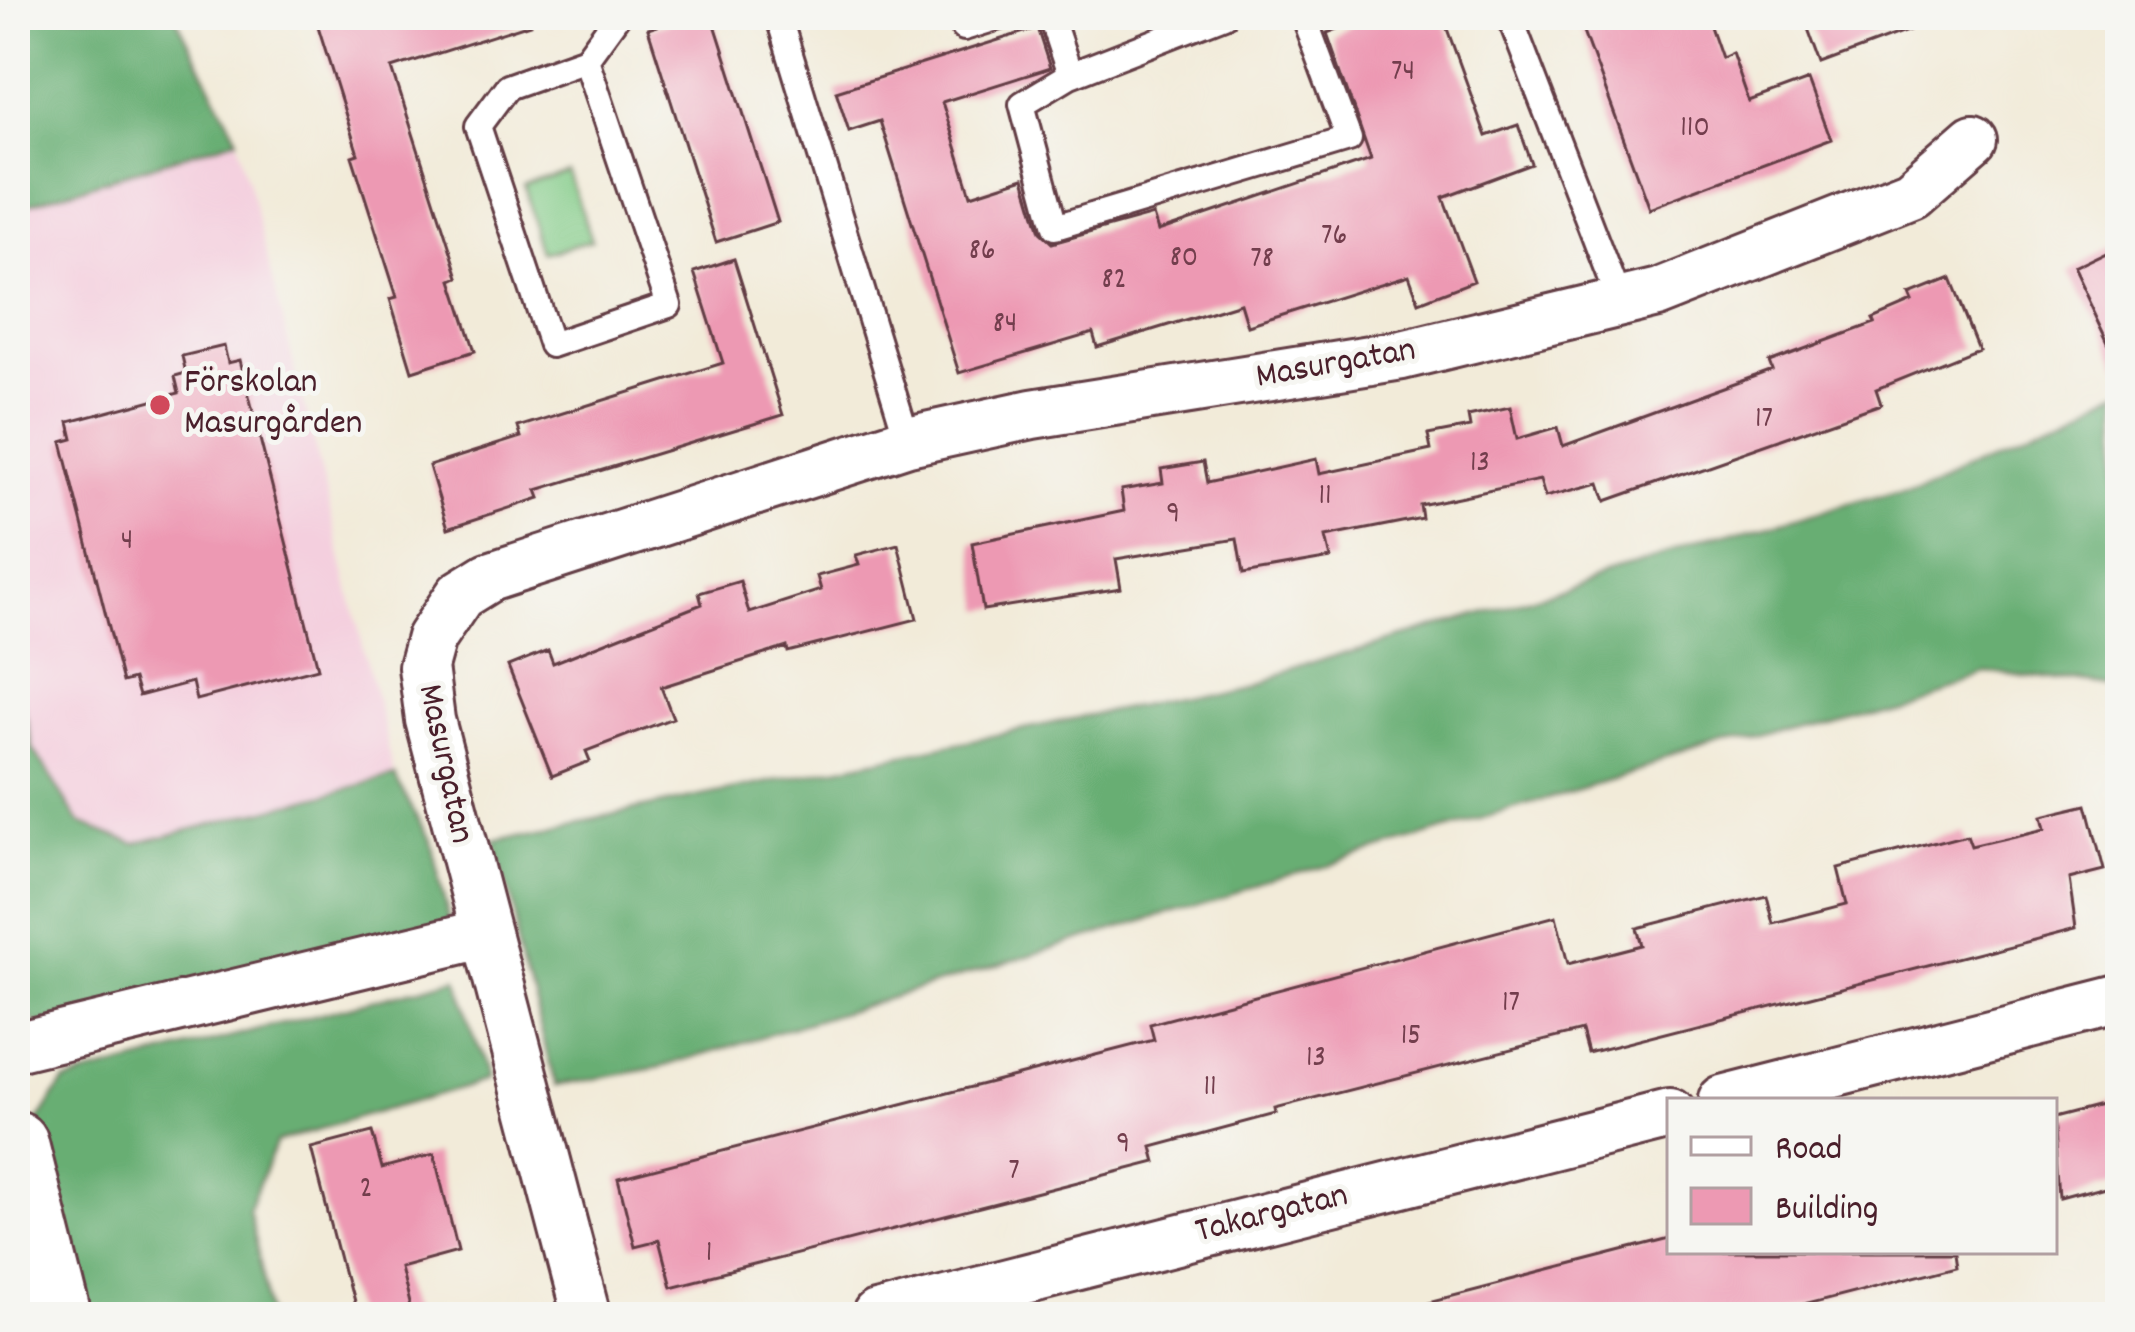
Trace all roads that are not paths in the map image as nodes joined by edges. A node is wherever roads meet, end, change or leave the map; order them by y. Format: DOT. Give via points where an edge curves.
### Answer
graph roads {
  1 [pos="618,15"];
  2 [pos="778,15"];
  3 [pos="1006,15"];
  4 [pos="1050,15"];
  5 [pos="1224,15"];
  6 [pos="1303,15"];
  7 [pos="1509,15"];
  8 [pos="964,28"];
  9 [pos="586,59"];
  10 [pos="1070,74"];
  11 [pos="1972,139"];
  12 [pos="1620,303"];
  13 [pos="908,440"];
  14 [pos="483,934"];
  15 [pos="2120,1000"];
  16 [pos="15,1047"];
  17 [pos="1735,1098"];
  18 [pos="1667,1115"];
  19 [pos="15,1144"];
  20 [pos="58,1317"];
  21 [pos="587,1317"];
  22 [pos="874,1317"];
  1 -- 9 [label="lane"];
  2 -- 13 [label="lane"];
  3 -- 8 [label="lane"];
  4 -- 10 [label="lane"];
  5 -- 10 [label="lane"];
  6 -- 10 [label="lane" via="1349,139 1055,227 1022,104"];
  7 -- 12 [label="lane"];
  9 -- 9 [label="lane" via="507,87 478,126 551,345 670,305"];
  11 -- 12 [label="street, Masurgatan" via="1911,194"];
  12 -- 13 [label="street, Masurgatan" via="1402,355"];
  13 -- 14 [label="street, Masurgatan" via="546,556 460,595 430,638 423,667"];
  14 -- 16 [label="street"];
  14 -- 21 [label="street"];
  15 -- 17 [label="street"];
  18 -- 22 [label="street, Takargatan"];
  19 -- 20 [label="street"];
}
